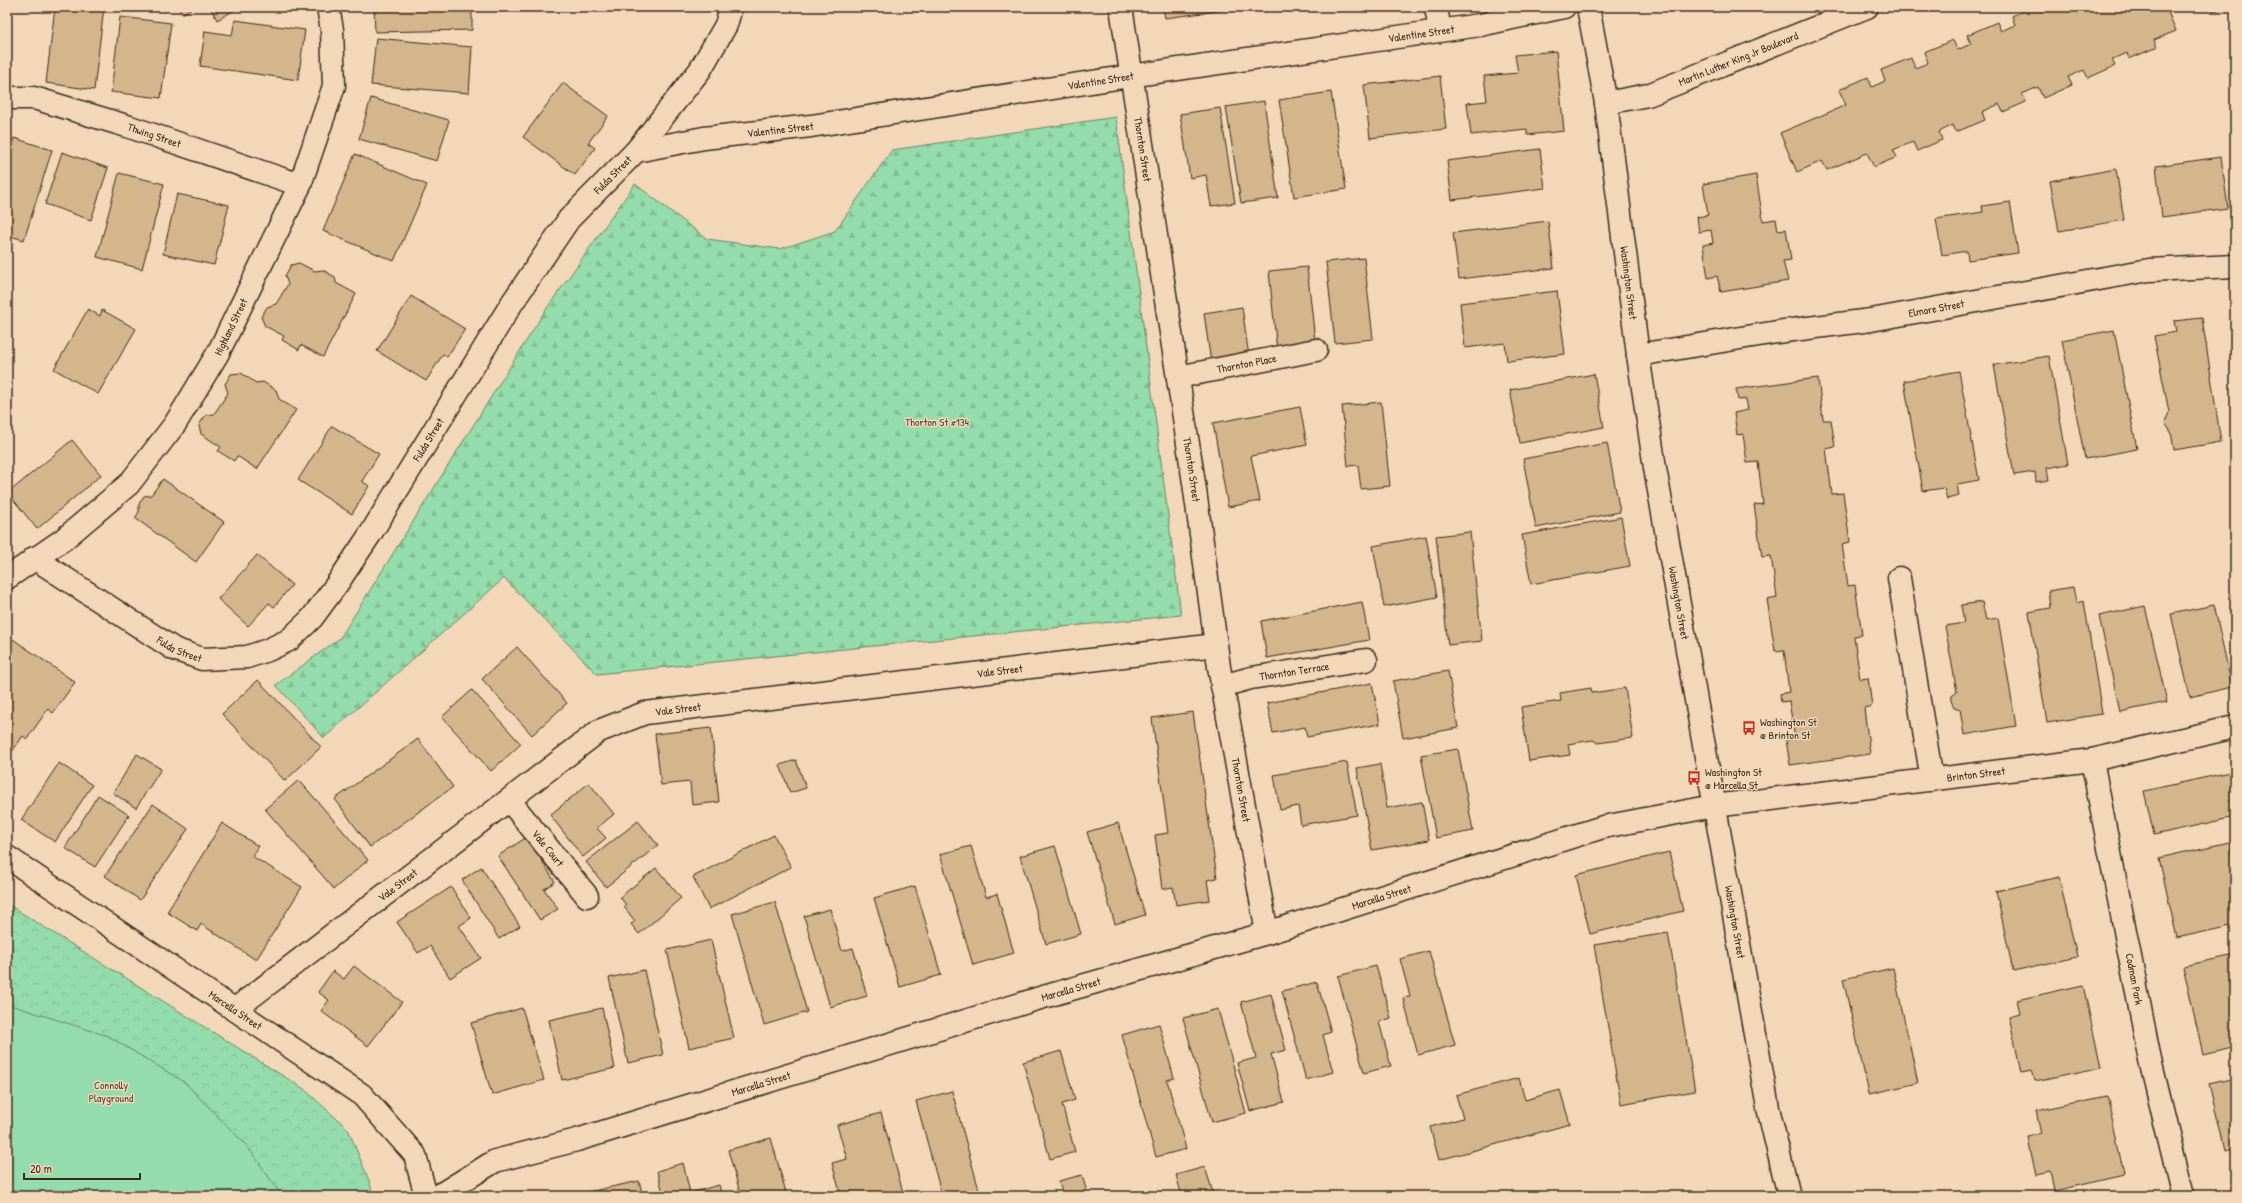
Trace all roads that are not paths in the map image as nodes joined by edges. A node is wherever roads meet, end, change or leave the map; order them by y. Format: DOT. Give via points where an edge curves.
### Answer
graph roads {
  1 [pos="328,7"];
  2 [pos="731,7"];
  3 [pos="1121,7"];
  4 [pos="1436,7"];
  5 [pos="1564,7"];
  6 [pos="1588,7"];
  7 [pos="1867,7"];
  8 [pos="1440,31"];
  9 [pos="1130,76"];
  10 [pos="7,98"];
  11 [pos="1606,103"];
  12 [pos="636,151"];
  13 [pos="300,185"];
  14 [pos="2235,266"];
  15 [pos="1316,350"];
  16 [pos="1638,355"];
  17 [pos="1178,378"];
  18 [pos="34,558"];
  19 [pos="7,578"];
  20 [pos="1899,578"];
  21 [pos="1216,645"];
  22 [pos="1366,660"];
  23 [pos="1222,686"];
  24 [pos="2235,727"];
  25 [pos="2092,760"];
  26 [pos="1932,780"];
  27 [pos="509,800"];
  28 [pos="1714,806"];
  29 [pos="7,856"];
  30 [pos="587,896"];
  31 [pos="1267,932"];
  32 [pos="234,1010"];
  33 [pos="426,1196"];
  34 [pos="438,1196"];
  35 [pos="1789,1196"];
  36 [pos="2183,1196"];
  1 -- 13 [label="street, Highland Street" via="332,30 334,86"];
  2 -- 12 [label="street, Fulda Street" via="726,25 700,70"];
  3 -- 9 [label="street, Thornton Street"];
  4 -- 8 [label="street"];
  5 -- 8 [label="street, Valentine Street"];
  6 -- 11 [label="street, Washington Street"];
  7 -- 11 [label="street, Martin Luther King Jr Boulevard" via="1648,95"];
  8 -- 9 [label="street, Valentine Street"];
  9 -- 12 [label="street, Valentine Street" via="811,126 704,138"];
  9 -- 17 [label="street, Thornton Street"];
  10 -- 13 [label="street, Thwing Street" via="34,98"];
  11 -- 16 [label="street, Washington Street"];
  12 -- 18 [label="street, Fulda Street" via="569,219 512,303 350,565 312,618 289,640 247,657 202,659 174,650"];
  13 -- 18 [label="street, Highland Street" via="218,353 175,424 129,484 64,539"];
  14 -- 16 [label="street, Elmore Street" via="2149,270 1871,320 1777,332"];
  15 -- 17 [label="street, Thornton Place"];
  16 -- 28 [label="street, Washington Street" via="1655,468"];
  17 -- 21 [label="street, Thornton Street"];
  18 -- 19 [label="street, Highland Street"];
  20 -- 26 [label="street"];
  21 -- 23 [label="street, Thornton Street"];
  21 -- 27 [label="street, Vale Street" via="645,713 599,731"];
  22 -- 23 [label="street, Thornton Terrace" via="1251,678"];
  23 -- 31 [label="street, Thornton Street"];
  24 -- 25 [label="street, Brinton Street"];
  25 -- 26 [label="street, Brinton Street"];
  25 -- 36 [label="street, Codman Park" via="2150,1060"];
  26 -- 28 [label="street, Brinton Street"];
  27 -- 30 [label="street, Vale Court"];
  27 -- 32 [label="street, Vale Street"];
  28 -- 31 [label="street, Marcella Street" via="1604,827"];
  28 -- 35 [label="street, Washington Street" via="1768,1108"];
  29 -- 32 [label="street, Marcella Street"];
  31 -- 34 [label="street, Marcella Street" via="1040,998 577,1140 495,1161"];
  32 -- 33 [label="street, Marcella Street" via="362,1095 415,1155"];
}
